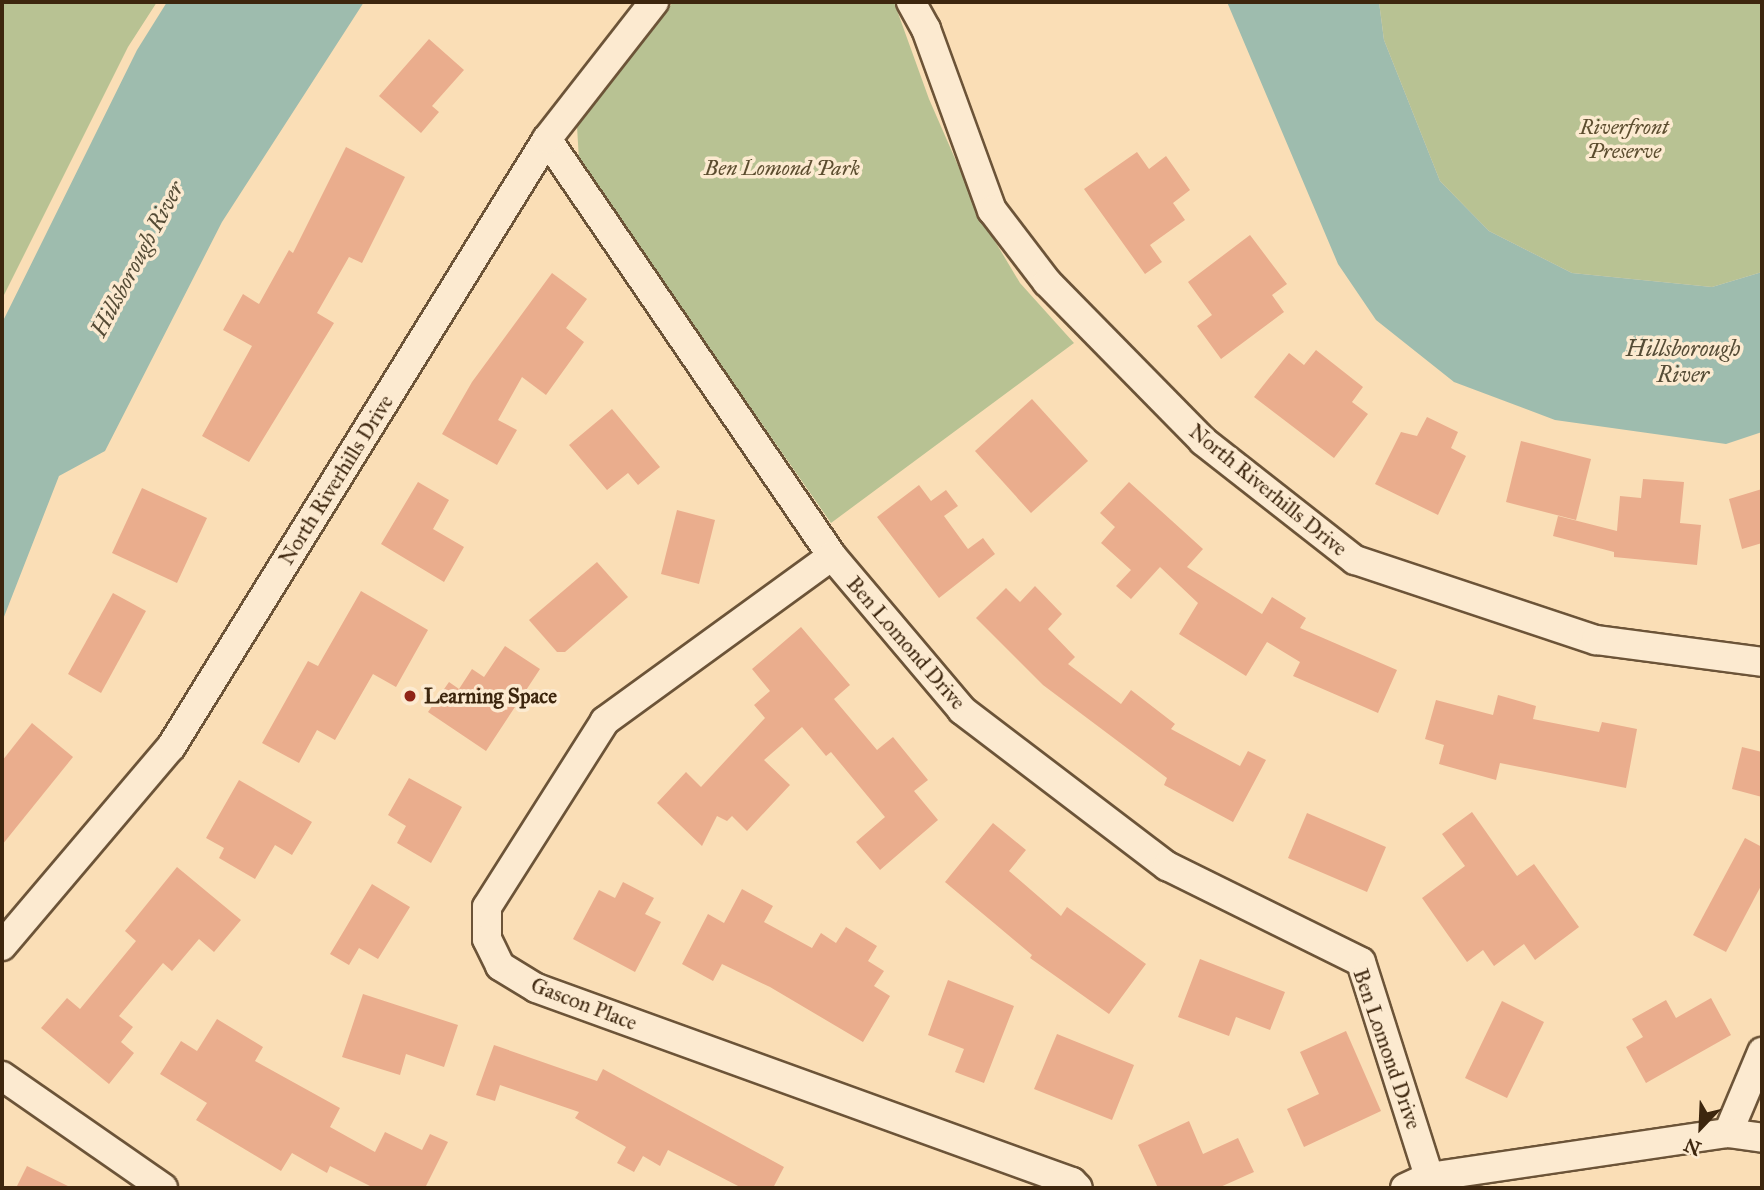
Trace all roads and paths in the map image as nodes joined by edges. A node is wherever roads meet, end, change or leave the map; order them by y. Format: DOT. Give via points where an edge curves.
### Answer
graph roads {
  1 [pos="654,2"];
  2 [pos="911,2"];
  3 [pos="547,139"];
  4 [pos="832,556"];
  5 [pos="1762,662"];
  6 [pos="2,946"];
  7 [pos="1762,1052"];
  8 [pos="2,1076"];
  9 [pos="1728,1133"];
  10 [pos="1762,1138"];
  11 [pos="1417,1183"];
  12 [pos="163,1188"];
  13 [pos="1078,1188"];
  1 -- 3 [label="street, North Riverhills Drive"];
  2 -- 5 [label="street, North Riverhills Drive" via="926,29 992,210 1040,272 1203,441 1354,560 1596,640"];
  3 -- 4 [label="street, Ben Lomond Drive"];
  3 -- 6 [label="street, North Riverhills Drive" via="171,747"];
  4 -- 11 [label="street, Ben Lomond Drive" via="972,718 1167,866 1361,962"];
  4 -- 13 [label="street, Gascon Place" via="605,721 487,907 487,939 500,966 536,988 1072,1182"];
  7 -- 9 [label="street"];
  8 -- 12 [label="street"];
  9 -- 10 [label="street"];
  9 -- 11 [label="street"];
}
